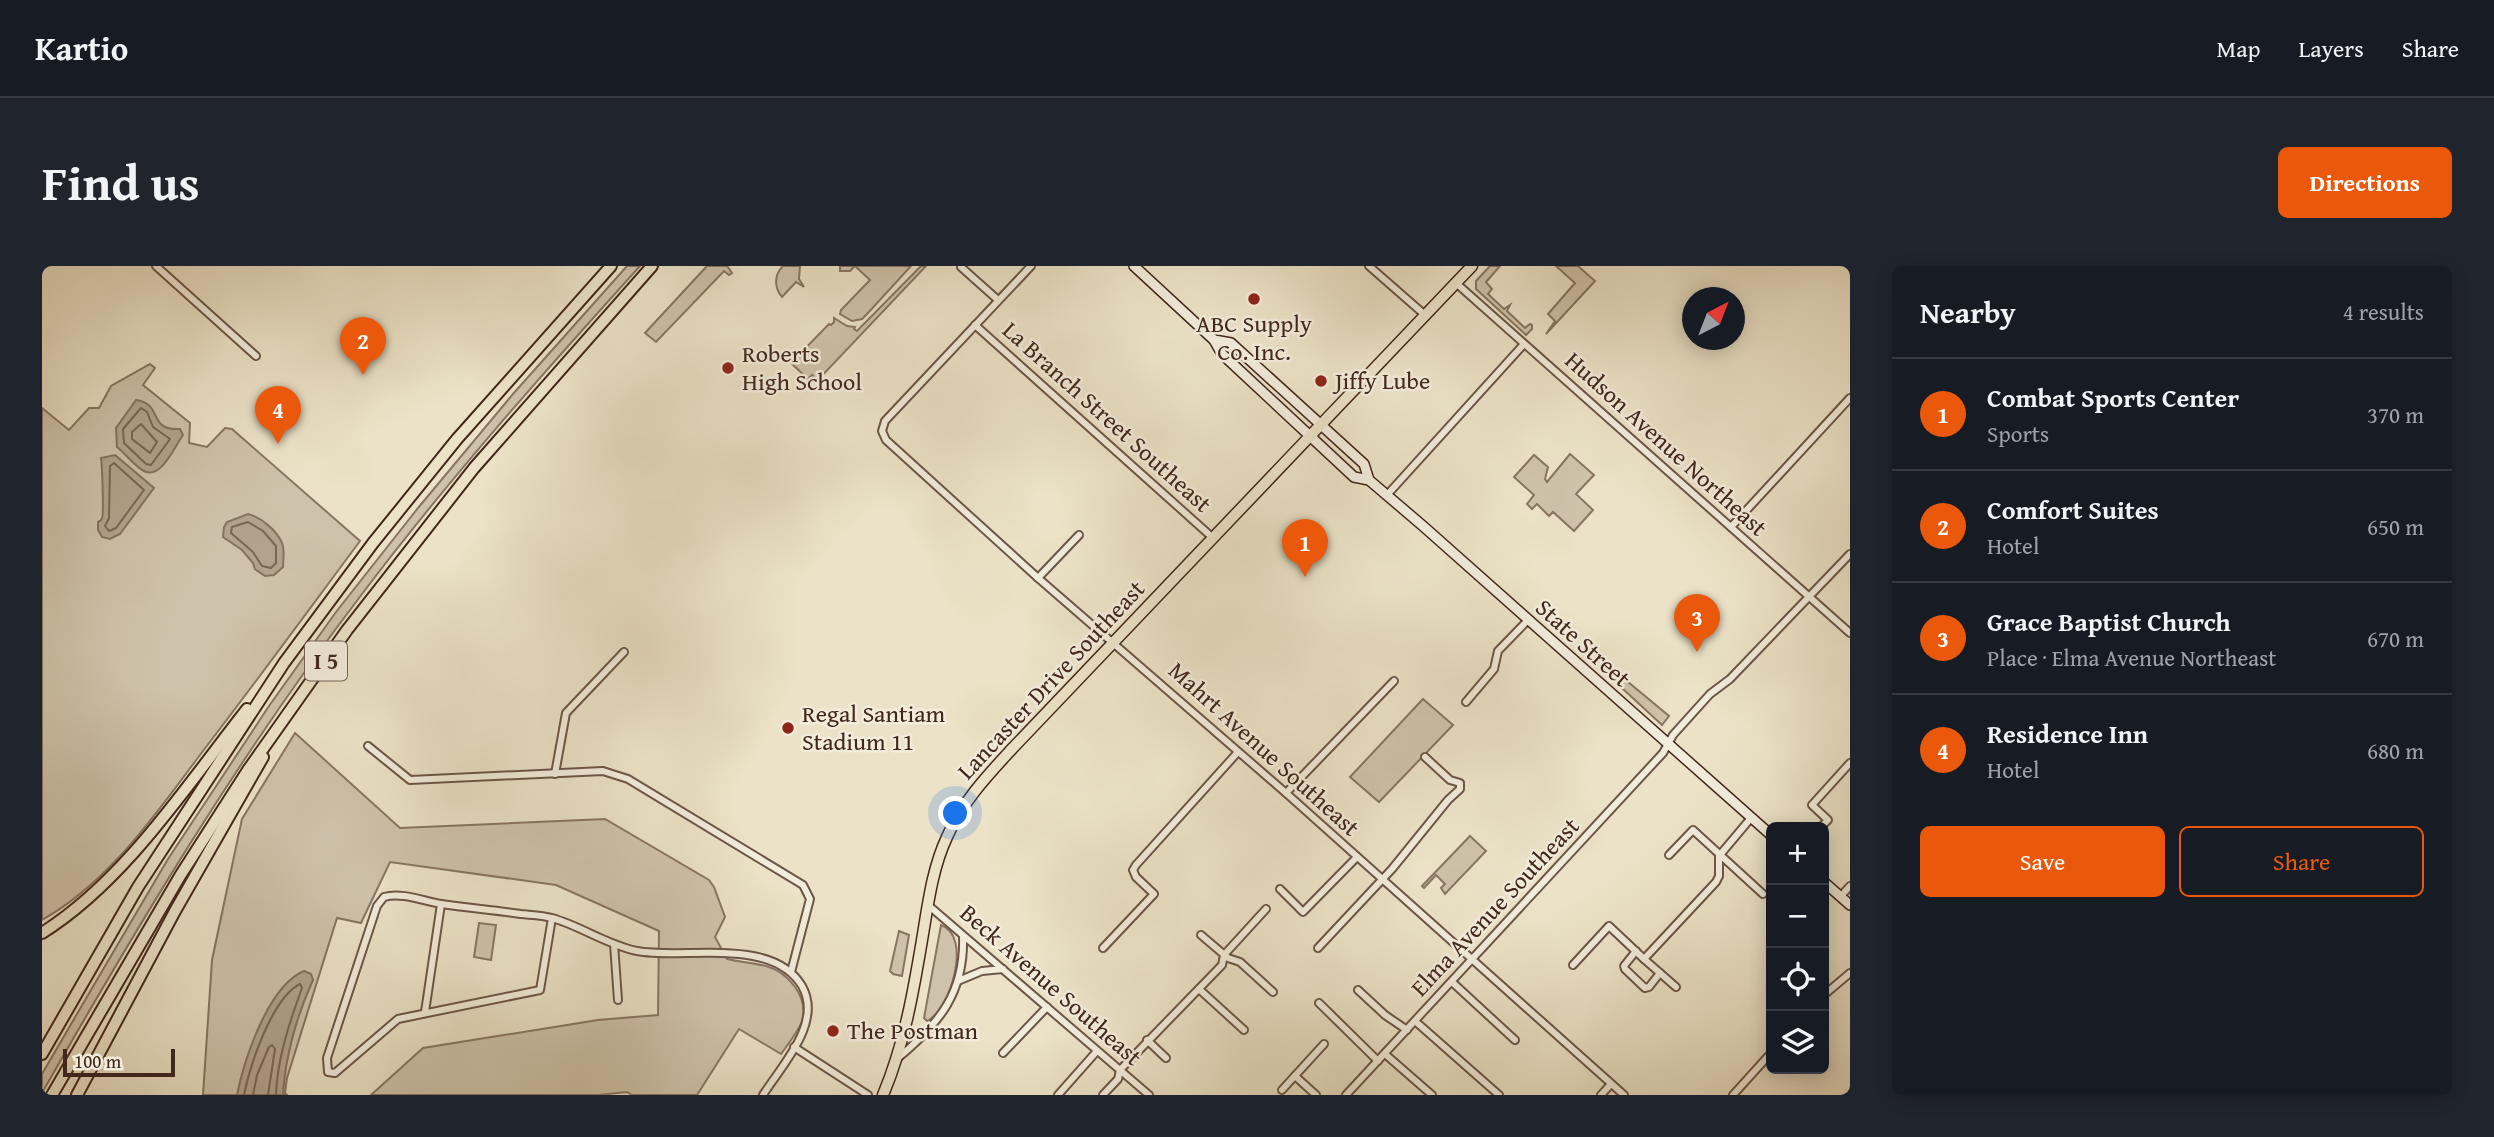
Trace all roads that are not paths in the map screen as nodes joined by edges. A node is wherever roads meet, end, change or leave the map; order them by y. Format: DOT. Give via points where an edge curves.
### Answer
graph roads {
  1 [pos="156,266"];
  2 [pos="611,266"];
  3 [pos="652,266"];
  4 [pos="1031,266"];
  5 [pos="1134,266"];
  6 [pos="1369,266"];
  7 [pos="1472,266"];
  8 [pos="961,267"];
  9 [pos="1456,283"];
  10 [pos="998,300"];
  11 [pos="1425,316"];
  12 [pos="975,325"];
  13 [pos="1214,340"];
  14 [pos="1524,344"];
  15 [pos="256,356"];
  16 [pos="1850,398"];
  17 [pos="1322,425"];
  18 [pos="1311,437"];
  19 [pos="1369,480"];
  20 [pos="1387,495"];
  21 [pos="1731,527"];
  22 [pos="1079,535"];
  23 [pos="1213,538"];
  24 [pos="1850,554"];
  25 [pos="1038,578"];
  26 [pos="1809,597"];
  27 [pos="1528,620"];
  28 [pos="1850,633"];
  29 [pos="1114,641"];
  30 [pos="624,652"];
  31 [pos="284,663"];
  32 [pos="1395,681"];
  33 [pos="1466,702"];
  34 [pos="273,737"];
  35 [pos="1668,743"];
  36 [pos="368,746"];
  37 [pos="1238,752"];
  38 [pos="1425,757"];
  39 [pos="1850,762"];
  40 [pos="555,774"];
  41 [pos="1286,793"];
  42 [pos="1751,818"];
  43 [pos="1826,822"];
  44 [pos="1766,831"];
  45 [pos="1669,855"];
  46 [pos="1719,856"];
  47 [pos="1357,857"];
  48 [pos="1382,880"];
  49 [pos="1827,885"];
  50 [pos="1850,886"];
  51 [pos="1280,889"];
  52 [pos="1763,894"];
  53 [pos="1840,896"];
  54 [pos="441,904"];
  55 [pos="928,905"];
  56 [pos="1850,905"];
  57 [pos="1266,909"];
  58 [pos="552,918"];
  59 [pos="42,933"];
  60 [pos="963,935"];
  61 [pos="1201,935"];
  62 [pos="614,944"];
  63 [pos="1103,948"];
  64 [pos="1318,948"];
  65 [pos="1636,951"];
  66 [pos="1224,955"];
  67 [pos="1644,959"];
  68 [pos="1473,960"];
  69 [pos="1573,965"];
  70 [pos="1003,970"];
  71 [pos="791,972"];
  72 [pos="1660,972"];
  73 [pos="1850,973"];
  74 [pos="958,981"];
  75 [pos="1452,982"];
  76 [pos="1676,987"];
  77 [pos="1199,989"];
  78 [pos="1358,990"];
  79 [pos="1829,991"];
  80 [pos="1273,992"];
  81 [pos="618,1000"];
  82 [pos="1319,1003"];
  83 [pos="1047,1007"];
  84 [pos="425,1012"];
  85 [pos="1415,1021"];
  86 [pos="1244,1030"];
  87 [pos="1407,1030"];
  88 [pos="1147,1040"];
  89 [pos="1515,1040"];
  90 [pos="1324,1044"];
  91 [pos="794,1047"];
  92 [pos="1097,1051"];
  93 [pos="1003,1053"];
  94 [pos="42,1054"];
  95 [pos="1385,1054"];
  96 [pos="898,1058"];
  97 [pos="1166,1058"];
  98 [pos="1766,1059"];
  99 [pos="1378,1061"];
  100 [pos="1120,1070"];
  101 [pos="1295,1076"];
  102 [pos="1611,1084"];
  103 [pos="1282,1090"];
  104 [pos="52,1095"];
  105 [pos="77,1095"];
  106 [pos="763,1095"];
  107 [pos="868,1095"];
  108 [pos="883,1095"];
  109 [pos="1058,1095"];
  110 [pos="1103,1095"];
  111 [pos="1149,1095"];
  112 [pos="1316,1095"];
  113 [pos="1346,1095"];
  114 [pos="1432,1095"];
  115 [pos="1499,1095"];
  116 [pos="1601,1095"];
  117 [pos="1624,1095"];
  118 [pos="1733,1095"];
  1 -- 15 [label="street"];
  2 -- 31 [label="highway, I 5" via="439,461"];
  3 -- 34 [label="highway, I 5" via="428,525"];
  4 -- 10 [label="street"];
  5 -- 13 [label="main road, State Street"];
  6 -- 11 [label="street"];
  7 -- 9 [label="main road, Lancaster Drive Southeast"];
  8 -- 10 [label="street"];
  9 -- 11 [label="main road, Lancaster Drive Southeast"];
  9 -- 14 [label="street, Hudson Avenue Northeast"];
  10 -- 12 [label="street"];
  11 -- 17 [label="main road, Lancaster Drive Southeast"];
  12 -- 23 [label="street, La Branch Street Southeast"];
  12 -- 25 [label="street, Mahrt Avenue Southeast" via="885,421 882,431 886,440"];
  13 -- 17 [label="main road, State Street" via="1231,343"];
  13 -- 18 [label="main road, State Street" via="1222,354"];
  14 -- 20 [label="street"];
  14 -- 21 [label="street, Hudson Avenue Northeast"];
  16 -- 21 [label="street"];
  17 -- 18 [label="main road, Lancaster Drive Southeast"];
  17 -- 19 [label="main road, State Street" via="1364,464"];
  18 -- 19 [label="main road, State Street" via="1354,477"];
  18 -- 23 [label="main road, Lancaster Drive Southeast"];
  19 -- 20 [label="main road, State Street"];
  20 -- 27 [label="main road, State Street"];
  21 -- 26 [label="street, Hudson Avenue Northeast"];
  22 -- 25 [label="street"];
  23 -- 29 [label="main road, Lancaster Drive Southeast"];
  24 -- 26 [label="street, Elma Avenue Southeast"];
  25 -- 29 [label="street, Mahrt Avenue Southeast"];
  26 -- 28 [label="street, Hudson Avenue Northeast"];
  26 -- 35 [label="street, Elma Avenue Southeast" via="1710,694"];
  27 -- 33 [label="street" via="1498,651 1494,669"];
  27 -- 35 [label="main road, State Street"];
  29 -- 37 [label="street, Mahrt Avenue Southeast"];
  29 -- 55 [label="main road, Lancaster Drive Southeast" via="962,808 942,850"];
  30 -- 40 [label="street" via="566,713"];
  31 -- 59 [label="highway" via="116,872 71,914"];
  31 -- 94 [label="highway, I 5" via="138,887"];
  32 -- 41 [label="street"];
  34 -- 104 [label="highway, I 5" via="180,876"];
  34 -- 105 [label="highway, I 5"];
  35 -- 42 [label="main road, State Street"];
  35 -- 68 [label="street, Elma Avenue Southeast" via="1656,762"];
  36 -- 40 [label="street" via="410,780"];
  37 -- 41 [label="street, Mahrt Avenue Southeast"];
  37 -- 63 [label="street" via="1136,865 1136,877 1154,894"];
  38 -- 48 [label="street" via="1461,787"];
  39 -- 43 [label="street" via="1812,804"];
  40 -- 71 [label="street" via="603,771 628,779 803,885 810,899"];
  41 -- 47 [label="street, Mahrt Avenue Southeast"];
  42 -- 44 [label="main road, State Street"];
  42 -- 46 [label="street"];
  45 -- 46 [label="street" via="1693,830"];
  46 -- 52 [label="street"];
  46 -- 67 [label="street" via="1716,882"];
  47 -- 48 [label="street, Mahrt Avenue Southeast"];
  47 -- 51 [label="street" via="1303,912"];
  48 -- 64 [label="street"];
  48 -- 68 [label="street, Mahrt Avenue Southeast"];
  49 -- 53 [label="main road"];
  50 -- 53 [label="street"];
  53 -- 56 [label="main road"];
  54 -- 58 [label="street"];
  54 -- 84 [label="street"];
  54 -- 84 [label="street" via="396,895 380,900 327,1058 328,1072 335,1073 398,1019"];
  55 -- 60 [label="street, Beck Avenue Southeast"];
  55 -- 96 [label="main road, Lancaster Drive Southeast"];
  57 -- 66 [label="street"];
  58 -- 62 [label="street"];
  58 -- 84 [label="street" via="540,990"];
  60 -- 70 [label="street, Beck Avenue Southeast"];
  60 -- 74 [label="street"];
  61 -- 66 [label="street"];
  62 -- 71 [label="street" via="638,951 746,954"];
  62 -- 81 [label="street"];
  65 -- 67 [label="street"];
  65 -- 69 [label="street" via="1609,926"];
  65 -- 72 [label="street" via="1624,966 1645,988"];
  66 -- 77 [label="street" via="1222,965"];
  66 -- 80 [label="street" via="1240,962"];
  67 -- 72 [label="street"];
  68 -- 75 [label="street, Elma Avenue Southeast"];
  68 -- 102 [label="street, Mahrt Avenue Southeast"];
  70 -- 74 [label="street" via="982,971"];
  70 -- 83 [label="street, Beck Avenue Southeast"];
  71 -- 91 [label="street" via="809,1009"];
  72 -- 76 [label="street"];
  73 -- 79 [label="street"];
  74 -- 96 [label="street" via="929,1032"];
  75 -- 85 [label="street, Elma Avenue Southeast"];
  75 -- 89 [label="street"];
  77 -- 86 [label="street"];
  77 -- 88 [label="street"];
  78 -- 87 [label="street"];
  82 -- 99 [label="street"];
  83 -- 92 [label="street, Beck Avenue Southeast"];
  83 -- 93 [label="street"];
  85 -- 87 [label="street, Elma Avenue Southeast"];
  85 -- 115 [label="street"];
  87 -- 95 [label="street, Elma Avenue Southeast"];
  88 -- 97 [label="street"];
  88 -- 100 [label="street"];
  90 -- 101 [label="street"];
  91 -- 106 [label="street"];
  91 -- 107 [label="street"];
  92 -- 100 [label="street, Beck Avenue Southeast"];
  92 -- 109 [label="street"];
  95 -- 99 [label="street, Elma Avenue Southeast"];
  95 -- 114 [label="street"];
  96 -- 108 [label="main road, Lancaster Drive Southeast"];
  98 -- 118 [label="street"];
  99 -- 113 [label="street, Elma Avenue Southeast"];
  100 -- 110 [label="street"];
  100 -- 111 [label="street, Beck Avenue Southeast"];
  101 -- 103 [label="street"];
  101 -- 112 [label="street"];
  102 -- 116 [label="street"];
  102 -- 117 [label="street, Mahrt Avenue Southeast"];
}
